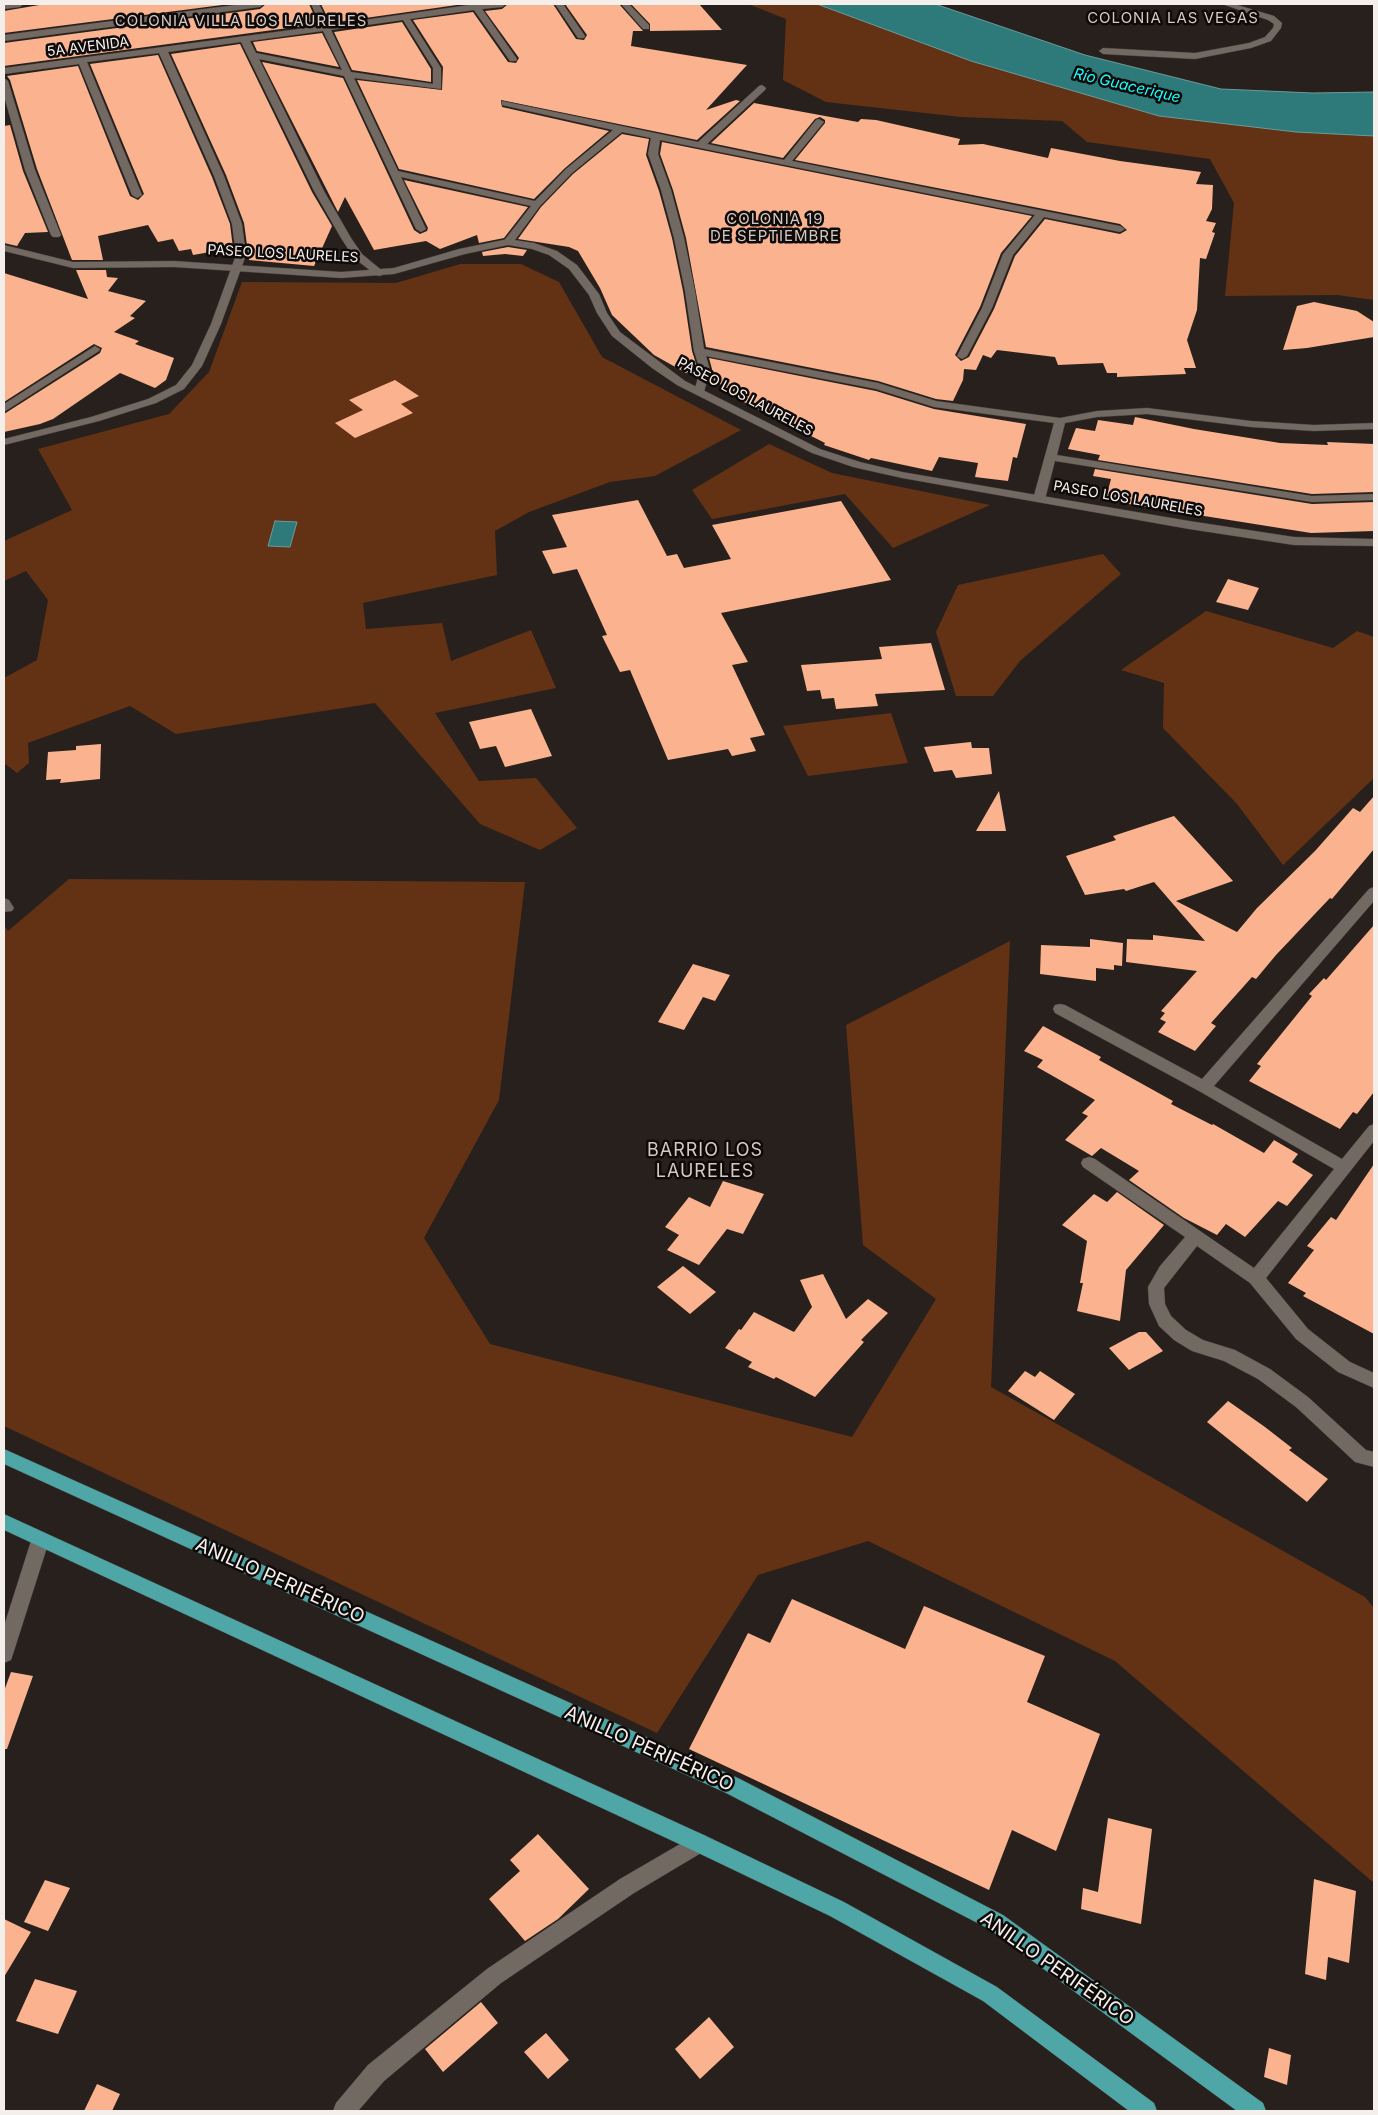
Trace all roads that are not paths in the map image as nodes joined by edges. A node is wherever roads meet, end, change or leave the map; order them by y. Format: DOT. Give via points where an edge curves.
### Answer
graph roads {
  1 [pos="20,4"];
  2 [pos="260,4"];
  3 [pos="315,4"];
  4 [pos="502,4"];
  5 [pos="559,4"];
  6 [pos="625,4"];
  7 [pos="1226,4"];
  8 [pos="4,6"];
  9 [pos="476,7"];
  10 [pos="405,17"];
  11 [pos="646,27"];
  12 [pos="327,28"];
  13 [pos="581,36"];
  14 [pos="4,38"];
  15 [pos="245,40"];
  16 [pos="163,51"];
  17 [pos="1103,51"];
  18 [pos="251,54"];
  19 [pos="513,59"];
  20 [pos="82,61"];
  21 [pos="4,71"];
  22 [pos="348,74"];
  23 [pos="4,81"];
  24 [pos="762,88"];
  25 [pos="505,103"];
  26 [pos="820,122"];
  27 [pos="620,129"];
  28 [pos="656,136"];
  29 [pos="700,145"];
  30 [pos="786,163"];
  31 [pos="395,173"];
  32 [pos="137,195"];
  33 [pos="537,204"];
  34 [pos="1041,214"];
  35 [pos="1120,228"];
  36 [pos="421,229"];
  37 [pos="56,235"];
  38 [pos="508,242"];
  39 [pos="4,248"];
  40 [pos="236,267"];
  41 [pos="380,273"];
  42 [pos="95,349"];
  43 [pos="700,351"];
  44 [pos="962,356"];
  45 [pos="698,392"];
  46 [pos="4,409"];
  47 [pos="1060,421"];
  48 [pos="1374,426"];
  49 [pos="4,442"];
  50 [pos="1051,457"];
  51 [pos="1374,497"];
  52 [pos="1039,498"];
  53 [pos="1374,543"];
  54 [pos="1374,892"];
  55 [pos="1060,1010"];
  56 [pos="1204,1087"];
  57 [pos="1374,1130"];
  58 [pos="1089,1163"];
  59 [pos="1344,1167"];
  60 [pos="1195,1236"];
  61 [pos="1256,1278"];
  62 [pos="1374,1381"];
  63 [pos="4,1456"];
  64 [pos="1374,1459"];
  65 [pos="4,1522"];
  66 [pos="40,1540"];
  67 [pos="4,1654"];
  68 [pos="699,1843"];
  69 [pos="344,2111"];
  70 [pos="1146,2111"];
  71 [pos="1255,2111"];
  1 -- 8 [label="street"];
  2 -- 14 [label="street"];
  3 -- 12 [label="street"];
  4 -- 9 [label="street, 5A AVENIDA"];
  5 -- 13 [label="street"];
  6 -- 11 [label="street"];
  7 -- 17 [label="street" via="1271,18 1278,28 1268,38 1251,45 1195,56"];
  9 -- 10 [label="street, 5A AVENIDA"];
  9 -- 19 [label="street"];
  10 -- 12 [label="street, 5A AVENIDA"];
  10 -- 22 [label="street" via="437,68 438,87"];
  12 -- 15 [label="street, 5A AVENIDA"];
  12 -- 22 [label="street"];
  15 -- 16 [label="street, 5A AVENIDA"];
  15 -- 18 [label="street"];
  16 -- 20 [label="street, 5A AVENIDA"];
  16 -- 40 [label="street" via="237,224 241,255"];
  18 -- 22 [label="street"];
  18 -- 41 [label="street" via="346,238 358,256"];
  20 -- 21 [label="street, 5A AVENIDA"];
  20 -- 32 [label="street"];
  22 -- 31 [label="street"];
  23 -- 37 [label="street" via="30,170"];
  24 -- 29 [label="street"];
  25 -- 27 [label="street"];
  26 -- 30 [label="street"];
  27 -- 28 [label="street"];
  27 -- 33 [label="street" via="572,168"];
  28 -- 29 [label="street"];
  28 -- 43 [label="street" via="653,154 679,238"];
  29 -- 30 [label="street"];
  30 -- 34 [label="street"];
  31 -- 33 [label="street"];
  31 -- 36 [label="street"];
  33 -- 38 [label="street"];
  34 -- 35 [label="street"];
  34 -- 44 [label="street" via="1008,254 987,308"];
  38 -- 41 [label="street, PASEO LOS LAURELES"];
  38 -- 45 [label="street, PASEO LOS LAURELES" via="534,246 565,260 594,294 616,334 656,366"];
  39 -- 40 [label="street, PASEO LOS LAURELES" via="73,265"];
  40 -- 41 [label="street, PASEO LOS LAURELES" via="341,275"];
  40 -- 49 [label="street" via="197,366 180,387 152,401"];
  42 -- 46 [label="street"];
  43 -- 45 [label="street" via="705,370"];
  43 -- 47 [label="street" via="878,386 934,404"];
  45 -- 52 [label="street, PASEO LOS LAURELES" via="816,451 857,465 980,490"];
  47 -- 48 [label="street" via="1096,414 1147,411 1250,424 1314,428"];
  47 -- 50 [label="street"];
  50 -- 51 [label="street" via="1312,499"];
  50 -- 52 [label="street"];
  52 -- 53 [label="street, PASEO LOS LAURELES" via="1294,541"];
  54 -- 56 [label="street"];
  55 -- 56 [label="street"];
  56 -- 59 [label="street"];
  57 -- 59 [label="street"];
  58 -- 60 [label="street"];
  59 -- 61 [label="street"];
  60 -- 61 [label="street"];
  60 -- 64 [label="street" via="1156,1287 1157,1304 1165,1321 1198,1346 1229,1356 1264,1374 1302,1402 1361,1457"];
  61 -- 62 [label="street" via="1302,1334 1344,1367"];
  63 -- 71 [label="highway, ANILLO PERIFÉRICO" via="733,1786 987,1918"];
  65 -- 66 [label="highway"];
  66 -- 67 [label="street"];
  66 -- 68 [label="highway"];
  68 -- 69 [label="street" via="627,1886 494,1976 376,2073"];
  68 -- 70 [label="highway" via="837,1910 990,1994"];
}
